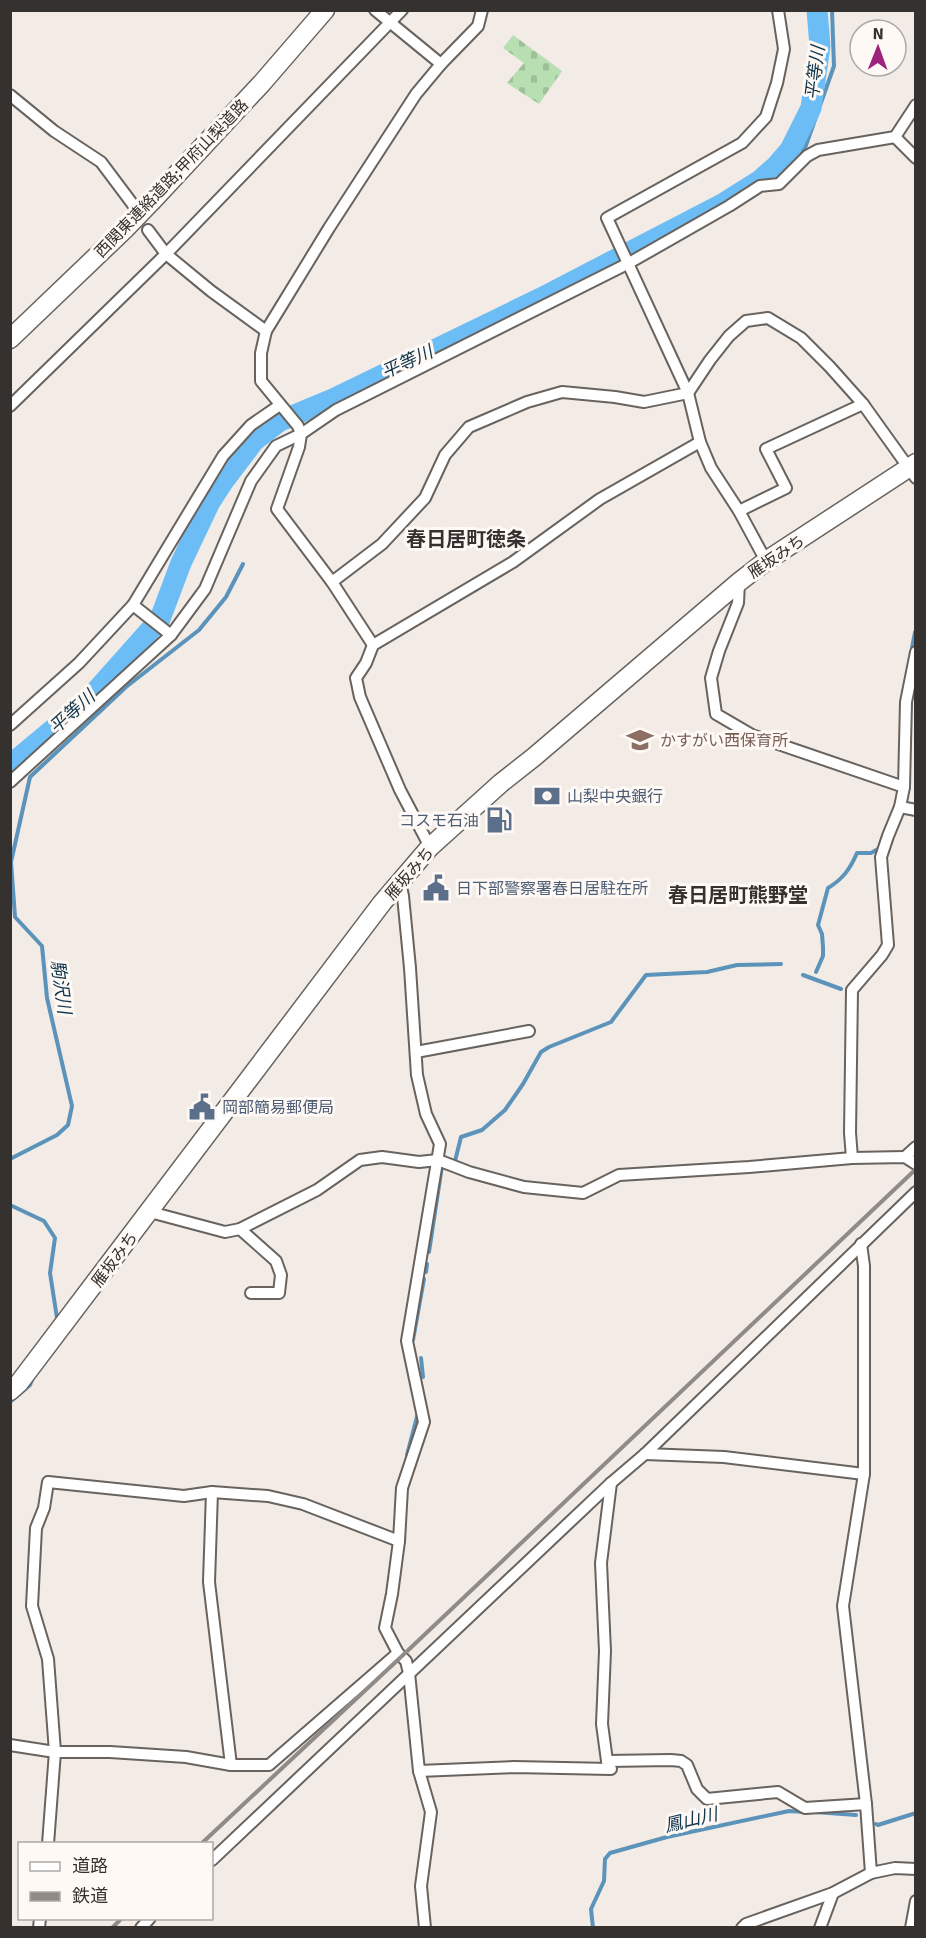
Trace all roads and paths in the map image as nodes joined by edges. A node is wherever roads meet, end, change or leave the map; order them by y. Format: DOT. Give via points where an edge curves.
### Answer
graph roads {
  1 [pos="325,10"];
  2 [pos="333,10"];
  3 [pos="375,10"];
  4 [pos="402,10"];
  5 [pos="482,10"];
  6 [pos="778,10"];
  7 [pos="391,23"];
  8 [pos="296,45"];
  9 [pos="441,64"];
  10 [pos="10,95"];
  11 [pos="915,105"];
  12 [pos="895,137"];
  13 [pos="915,158"];
  14 [pos="134,206"];
  15 [pos="148,230"];
  16 [pos="166,254"];
  17 [pos="629,263"];
  18 [pos="266,331"];
  19 [pos="10,339"];
  20 [pos="688,393"];
  21 [pos="863,404"];
  22 [pos="280,405"];
  23 [pos="10,406"];
  24 [pos="299,430"];
  25 [pos="700,442"];
  26 [pos="914,470"];
  27 [pos="739,511"];
  28 [pos="766,561"];
  29 [pos="332,582"];
  30 [pos="739,582"];
  31 [pos="133,605"];
  32 [pos="171,635"];
  33 [pos="373,645"];
  34 [pos="915,652"];
  35 [pos="10,725"];
  36 [pos="10,782"];
  37 [pos="904,787"];
  38 [pos="900,807"];
  39 [pos="915,810"];
  40 [pos="430,847"];
  41 [pos="400,882"];
  42 [pos="529,1031"];
  43 [pos="416,1052"];
  44 [pos="915,1147"];
  45 [pos="852,1158"];
  46 [pos="438,1160"];
  47 [pos="910,1160"];
  48 [pos="915,1192"];
  49 [pos="150,1212"];
  50 [pos="240,1229"];
  51 [pos="861,1244"];
  52 [pos="250,1293"];
  53 [pos="10,1391"];
  54 [pos="645,1454"];
  55 [pos="864,1474"];
  56 [pos="611,1484"];
  57 [pos="212,1492"];
  58 [pos="399,1541"];
  59 [pos="398,1653"];
  60 [pos="409,1673"];
  61 [pos="10,1745"];
  62 [pos="55,1752"];
  63 [pos="607,1761"];
  64 [pos="231,1765"];
  65 [pos="418,1770"];
  66 [pos="866,1804"];
  67 [pos="48,1842"];
  68 [pos="213,1859"];
  69 [pos="915,1869"];
  70 [pos="871,1873"];
  71 [pos="833,1893"];
  72 [pos="915,1901"];
  73 [pos="425,1928"];
  74 [pos="742,1928"];
  75 [pos="820,1928"];
  76 [pos="911,1928"];
  1 -- 8 [label="highway, 西関東連絡道路;甲府山梨道路"];
  2 -- 8 [label="highway"];
  3 -- 7 [label="street"];
  4 -- 7 [label="street"];
  5 -- 9 [label="street" via="478,26"];
  6 -- 17 [label="street" via="784,50 766,117 742,142 607,218"];
  7 -- 9 [label="street"];
  7 -- 16 [label="street"];
  8 -- 19 [label="highway, 西関東連絡道路;甲府山梨道路, bridge" via="125,229"];
  9 -- 18 [label="street" via="416,94"];
  10 -- 14 [label="street" via="101,162"];
  11 -- 12 [label="street"];
  12 -- 13 [label="street"];
  12 -- 17 [label="street" via="818,150 779,184 760,186"];
  15 -- 16 [label="street"];
  16 -- 18 [label="street"];
  16 -- 23 [label="street"];
  17 -- 20 [label="street"];
  17 -- 24 [label="street"];
  18 -- 22 [label="street" via="261,381"];
  20 -- 21 [label="street" via="729,336 746,321 768,318 801,338"];
  20 -- 25 [label="street"];
  20 -- 29 [label="street" via="644,402 562,392 469,427 445,455 425,498 382,544"];
  21 -- 26 [label="street"];
  21 -- 27 [label="street" via="766,449 786,488"];
  22 -- 24 [label="street"];
  22 -- 31 [label="street" via="250,425 224,456"];
  24 -- 29 [label="street" via="298,447 277,509"];
  24 -- 32 [label="street" via="276,446 250,481 205,590"];
  25 -- 27 [label="street" via="711,468"];
  25 -- 33 [label="street" via="600,499 513,562"];
  26 -- 28 [label="highway, 雁坂みち"];
  27 -- 28 [label="street"];
  28 -- 30 [label="highway, 雁坂みち"];
  29 -- 33 [label="street"];
  30 -- 37 [label="street" via="738,603 711,678 716,714 752,735"];
  30 -- 40 [label="highway, 雁坂みち"];
  31 -- 32 [label="street"];
  31 -- 35 [label="street" via="79,663"];
  32 -- 36 [label="street"];
  33 -- 40 [label="street" via="356,678 360,697"];
  34 -- 37 [label="street" via="906,702"];
  37 -- 38 [label="street"];
  38 -- 39 [label="street"];
  38 -- 45 [label="street" via="881,857 888,945 852,990"];
  40 -- 41 [label="highway, 雁坂みち"];
  41 -- 43 [label="street"];
  41 -- 49 [label="highway, 雁坂みち"];
  42 -- 43 [label="street"];
  43 -- 46 [label="street" via="426,1114 440,1144"];
  44 -- 47 [label="street"];
  45 -- 46 [label="street" via="619,1175 583,1192 524,1187"];
  45 -- 47 [label="street"];
  46 -- 50 [label="street" via="360,1160 317,1190"];
  46 -- 58 [label="street" via="407,1341 424,1422 402,1488"];
  48 -- 51 [label="street"];
  49 -- 50 [label="street" via="225,1233"];
  49 -- 53 [label="highway, 雁坂みち"];
  50 -- 52 [label="street" via="276,1261 281,1275 279,1293"];
  51 -- 54 [label="street"];
  51 -- 55 [label="street"];
  54 -- 55 [label="street" via="724,1457"];
  54 -- 56 [label="street"];
  55 -- 66 [label="street" via="843,1606"];
  56 -- 60 [label="street"];
  56 -- 63 [label="street" via="601,1563 602,1724"];
  57 -- 58 [label="street" via="268,1496 303,1504"];
  57 -- 62 [label="street" via="184,1496 48,1482 36,1528 32,1606 48,1659"];
  57 -- 64 [label="street" via="209,1582"];
  58 -- 59 [label="street" via="385,1628"];
  59 -- 60 [label="street" via="406,1661"];
  59 -- 64 [label="street" via="269,1765"];
  60 -- 65 [label="street"];
  60 -- 68 [label="street"];
  61 -- 62 [label="street"];
  62 -- 64 [label="street" via="186,1757"];
  62 -- 67 [label="street"];
  63 -- 65 [label="street" via="611,1769"];
  63 -- 66 [label="street" via="681,1761 687,1765 697,1790 707,1798 778,1792 805,1808"];
  65 -- 73 [label="street" via="431,1812 421,1886"];
  66 -- 70 [label="street"];
  69 -- 70 [label="street"];
  70 -- 71 [label="street"];
  71 -- 74 [label="street"];
  71 -- 75 [label="street"];
  72 -- 76 [label="street"];
}
